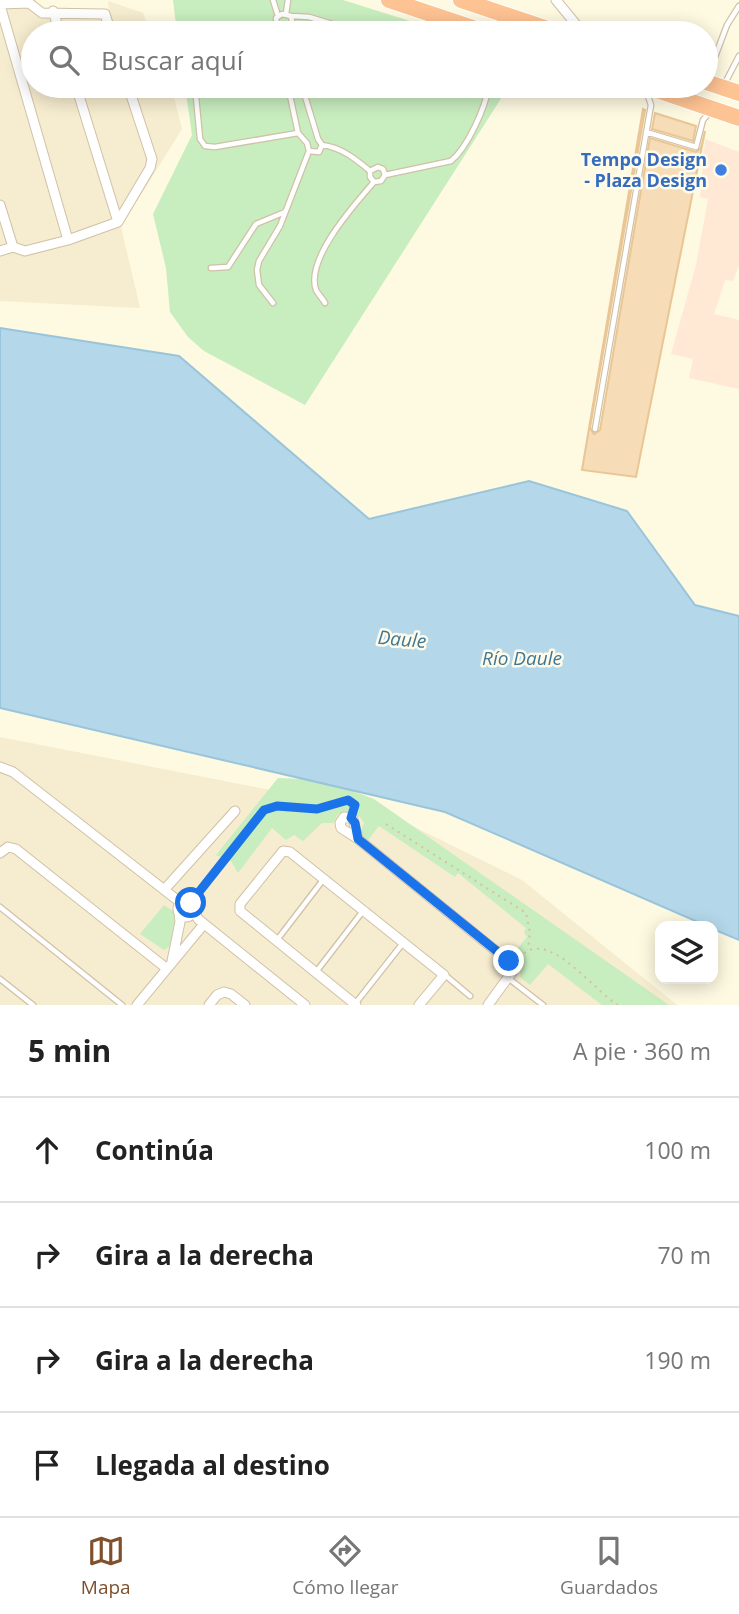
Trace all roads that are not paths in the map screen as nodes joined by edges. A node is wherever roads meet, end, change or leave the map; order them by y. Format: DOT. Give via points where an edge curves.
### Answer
graph roads {
  1 [pos="273,0"];
  2 [pos="288,0"];
  3 [pos="389,0"];
  4 [pos="461,0"];
  5 [pos="556,0"];
  6 [pos="0,4"];
  7 [pos="739,6"];
  8 [pos="53,11"];
  9 [pos="288,15"];
  10 [pos="278,16"];
  11 [pos="56,21"];
  12 [pos="107,21"];
  13 [pos="276,21"];
  14 [pos="290,21"];
  15 [pos="322,21"];
  16 [pos="452,21"];
  17 [pos="524,21"];
  18 [pos="573,21"];
  19 [pos="718,48"];
  20 [pos="739,56"];
  21 [pos="736,66"];
  22 [pos="21,77"];
  23 [pos="722,87"];
  24 [pos="718,88"];
  25 [pos="739,93"];
  26 [pos="27,98"];
  27 [pos="80,98"];
  28 [pos="132,98"];
  29 [pos="196,98"];
  30 [pos="291,98"];
  31 [pos="306,98"];
  32 [pos="484,98"];
  33 [pos="648,98"];
  34 [pos="705,98"];
  35 [pos="713,98"];
  36 [pos="739,118"];
  37 [pos="646,132"];
  38 [pos="298,133"];
  39 [pos="318,138"];
  40 [pos="307,143"];
  41 [pos="322,145"];
  42 [pos="309,151"];
  43 [pos="370,171"];
  44 [pos="385,175"];
  45 [pos="374,182"];
  46 [pos="0,205"];
  47 [pos="286,212"];
  48 [pos="118,222"];
  49 [pos="68,240"];
  50 [pos="13,247"];
  51 [pos="0,251"];
  52 [pos="211,268"];
  53 [pos="273,303"];
  54 [pos="325,303"];
  55 [pos="595,429"];
  56 [pos="0,767"];
  57 [pos="235,811"];
  58 [pos="351,818"];
  59 [pos="358,839"];
  60 [pos="0,853"];
  61 [pos="324,879"];
  62 [pos="164,890"];
  63 [pos="0,907"];
  64 [pos="189,909"];
  65 [pos="364,910"];
  66 [pos="276,940"];
  67 [pos="404,942"];
  68 [pos="169,964"];
  69 [pos="316,972"];
  70 [pos="444,975"];
  71 [pos="508,978"];
  72 [pos="0,979"];
  73 [pos="470,996"];
  74 [pos="33,1005"];
  75 [pos="122,1005"];
  76 [pos="137,1005"];
  77 [pos="209,1005"];
  78 [pos="246,1005"];
  79 [pos="305,1005"];
  80 [pos="356,1005"];
  81 [pos="419,1005"];
  82 [pos="488,1005"];
  83 [pos="542,1005"];
  1 -- 10 [label="lane"];
  2 -- 9 [label="lane"];
  3 -- 16 [label="highway"];
  4 -- 17 [label="highway"];
  5 -- 18 [label="street"];
  6 -- 8 [label="street" via="29,3 42,13"];
  6 -- 22 [label="street"];
  7 -- 19 [label="lane"];
  8 -- 11 [label="street"];
  8 -- 12 [label="street" via="105,14"];
  9 -- 10 [label="lane"];
  9 -- 14 [label="lane"];
  9 -- 15 [label="lane"];
  10 -- 13 [label="lane"];
  20 -- 21 [label="lane"];
  21 -- 23 [label="lane"];
  23 -- 24 [label="highway"];
  23 -- 25 [label="highway"];
  26 -- 49 [label="street"];
  27 -- 48 [label="street"];
  28 -- 48 [label="street" via="152,163"];
  29 -- 38 [label="lane" via="200,139 205,146"];
  30 -- 38 [label="lane"];
  31 -- 39 [label="lane"];
  32 -- 44 [label="lane" via="467,142 451,161"];
  33 -- 37 [label="lane"];
  34 -- 37 [label="lane" via="696,147"];
  35 -- 36 [label="highway"];
  37 -- 55 [label="lane"];
  38 -- 40 [label="lane"];
  39 -- 40 [label="lane"];
  39 -- 41 [label="lane"];
  40 -- 42 [label="lane"];
  41 -- 42 [label="lane" via="315,154"];
  41 -- 43 [label="lane" via="341,151"];
  42 -- 47 [label="lane"];
  43 -- 44 [label="lane" via="378,167"];
  43 -- 45 [label="lane"];
  44 -- 45 [label="lane"];
  45 -- 54 [label="lane" via="319,257 316,290"];
  46 -- 50 [label="street"];
  47 -- 52 [label="lane" via="256,224 228,267"];
  47 -- 53 [label="lane" via="257,270 259,285"];
  48 -- 49 [label="street"];
  49 -- 50 [label="street" via="25,251"];
  50 -- 51 [label="street"];
  56 -- 62 [label="street" via="13,772"];
  57 -- 62 [label="street"];
  58 -- 59 [label="street"];
  58 -- 59 [label="street" via="342,819 340,826"];
  58 -- 64 [label="lane" via="355,805 348,800 317,809 277,806 264,810"];
  59 -- 71 [label="street" via="512,964"];
  60 -- 68 [label="street" via="8,847 16,849"];
  61 -- 65 [label="street"];
  61 -- 66 [label="lane"];
  61 -- 66 [label="street" via="283,851 240,904 242,912"];
  62 -- 64 [label="street"];
  63 -- 75 [label="lane"];
  64 -- 68 [label="street"];
  64 -- 68 [label="street" via="180,922"];
  64 -- 79 [label="street"];
  65 -- 67 [label="street"];
  65 -- 69 [label="lane"];
  66 -- 69 [label="street"];
  67 -- 70 [label="street"];
  67 -- 80 [label="lane"];
  68 -- 76 [label="street"];
  69 -- 80 [label="street"];
  70 -- 73 [label="lane"];
  70 -- 81 [label="street"];
  71 -- 82 [label="street"];
  71 -- 83 [label="lane"];
  72 -- 74 [label="lane"];
  77 -- 78 [label="street" via="224,992"];
}
